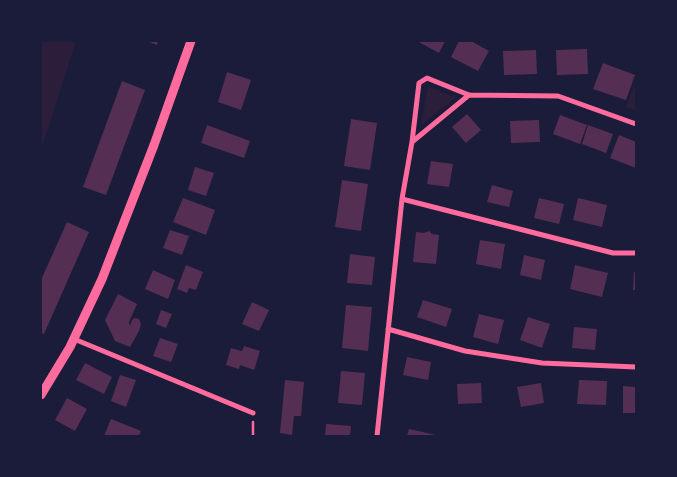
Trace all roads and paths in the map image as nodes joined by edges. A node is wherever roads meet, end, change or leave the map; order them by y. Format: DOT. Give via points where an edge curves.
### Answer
graph roads {
  1 [pos="191,41"];
  2 [pos="469,95"];
  3 [pos="636,124"];
  4 [pos="412,142"];
  5 [pos="402,199"];
  6 [pos="636,253"];
  7 [pos="388,329"];
  8 [pos="74,339"];
  9 [pos="636,367"];
  10 [pos="41,395"];
  11 [pos="253,413"];
  12 [pos="376,436"];
  1 -- 8 [label="street" via="154,146 102,278"];
  2 -- 3 [label="street" via="558,96"];
  2 -- 4 [label="street"];
  2 -- 4 [label="street" via="427,78 419,82"];
  4 -- 5 [label="street"];
  5 -- 6 [label="street" via="613,252"];
  5 -- 7 [label="street"];
  7 -- 9 [label="street" via="465,352 542,363"];
  7 -- 12 [label="street"];
  8 -- 10 [label="street"];
  8 -- 11 [label="street"];
}
